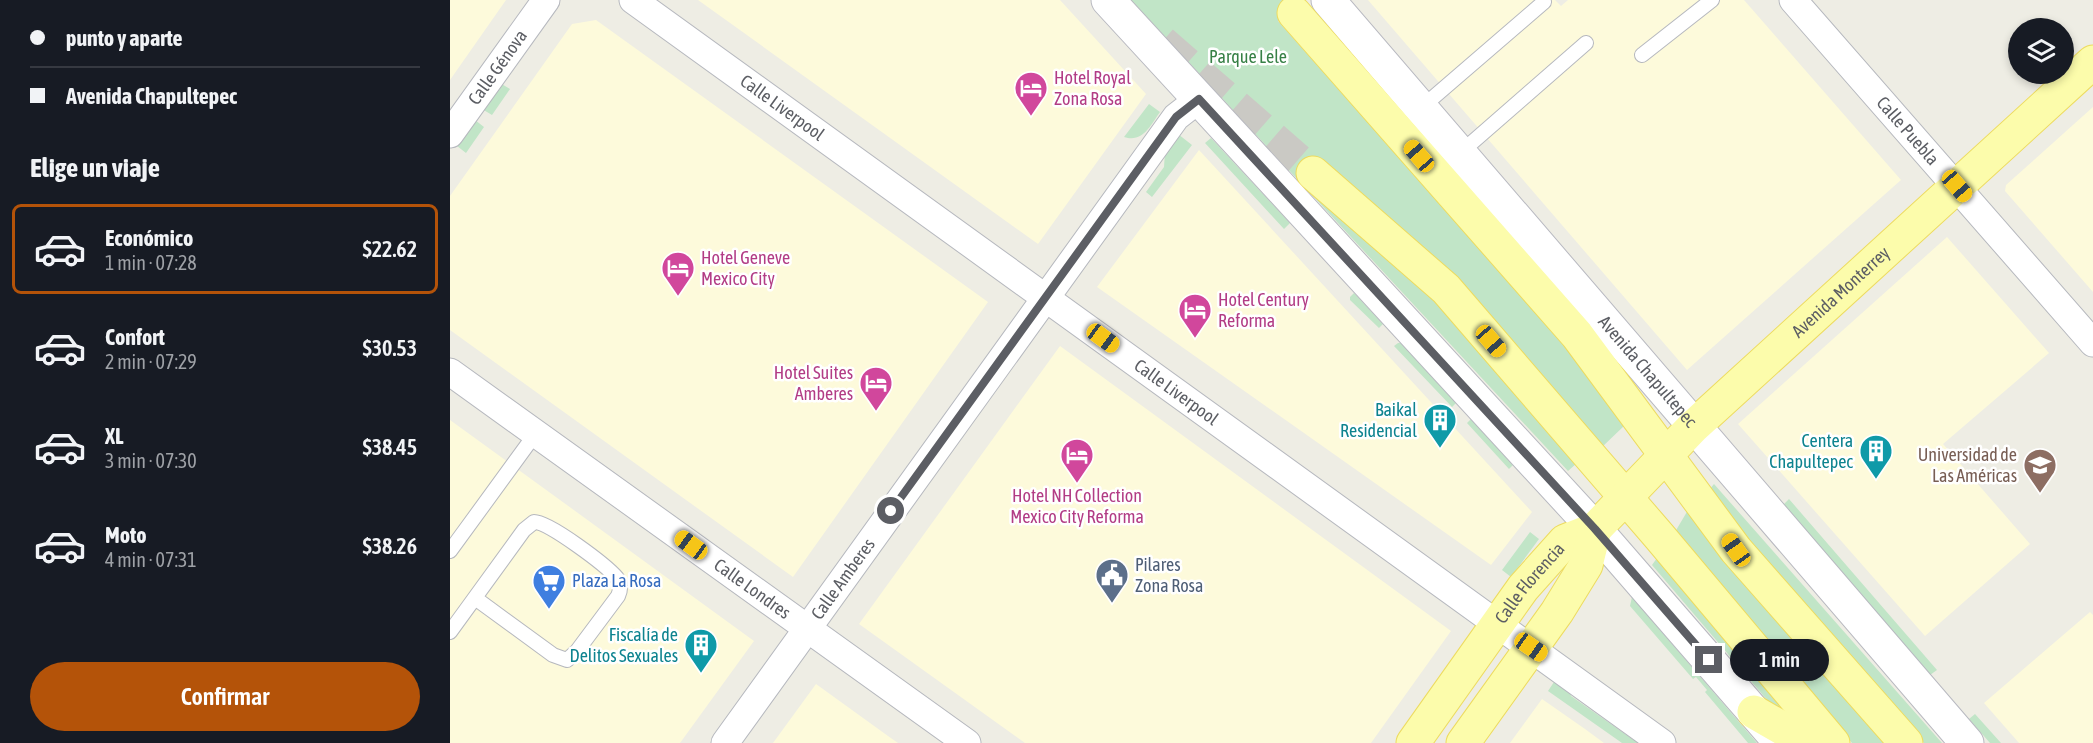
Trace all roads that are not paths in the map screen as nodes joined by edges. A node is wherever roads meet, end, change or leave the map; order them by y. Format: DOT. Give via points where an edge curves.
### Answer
graph roads {
  1 [pos="546,0"];
  2 [pos="633,0"];
  3 [pos="1108,0"];
  4 [pos="1328,0"];
  5 [pos="1712,0"];
  6 [pos="1793,0"];
  7 [pos="1544,2"];
  8 [pos="1294,13"];
  9 [pos="1586,44"];
  10 [pos="1642,55"];
  11 [pos="2093,62"];
  12 [pos="1199,99"];
  13 [pos="1421,108"];
  14 [pos="450,134"];
  15 [pos="1460,153"];
  16 [pos="1313,173"];
  17 [pos="1957,186"];
  18 [pos="1045,297"];
  19 [pos="2093,343"];
  20 [pos="450,372"];
  21 [pos="1693,427"];
  22 [pos="536,433"];
  23 [pos="1666,454"];
  24 [pos="1625,497"];
  25 [pos="1595,529"];
  26 [pos="450,552"];
  27 [pos="475,598"];
  28 [pos="1499,623"];
  29 [pos="807,628"];
  30 [pos="450,632"];
  31 [pos="1531,647"];
  32 [pos="1754,712"];
  33 [pos="725,743"];
  34 [pos="967,743"];
  35 [pos="1413,743"];
  36 [pos="1463,743"];
  37 [pos="1662,743"];
  38 [pos="1781,743"];
  39 [pos="1808,743"];
  40 [pos="1833,743"];
  41 [pos="1906,743"];
  42 [pos="1967,743"];
  1 -- 14 [label="street, Calle Génova"];
  2 -- 18 [label="street, Calle Liverpool"];
  3 -- 12 [label="main road"];
  4 -- 13 [label="main road, Avenida Chapultepec"];
  5 -- 10 [label="lane"];
  6 -- 17 [label="street, Calle Puebla"];
  7 -- 13 [label="lane"];
  8 -- 23 [label="main road, Avenida Chapultepec" via="1577,335"];
  9 -- 15 [label="lane"];
  11 -- 17 [label="main road, Avenida Monterrey"];
  12 -- 18 [label="street, Calle Amberes" via="1176,117"];
  12 -- 25 [label="main road"];
  13 -- 15 [label="main road, Avenida Chapultepec"];
  15 -- 21 [label="main road, Avenida Chapultepec"];
  16 -- 24 [label="main road" via="1446,289"];
  17 -- 19 [label="street, Calle Puebla"];
  17 -- 21 [label="main road, Avenida Monterrey"];
  18 -- 28 [label="street, Calle Liverpool"];
  18 -- 29 [label="street, Calle Amberes"];
  20 -- 22 [label="street, Calle Londres"];
  21 -- 23 [label="main road, Avenida Monterrey"];
  21 -- 42 [label="main road, Avenida Chapultepec"];
  22 -- 26 [label="lane"];
  22 -- 29 [label="street, Calle Londres"];
  23 -- 24 [label="main road, Avenida Monterrey"];
  23 -- 41 [label="main road, Avenida Chapultepec" via="1736,550"];
  24 -- 25 [label="main road, Avenida Monterrey"];
  24 -- 40 [label="main road"];
  25 -- 28 [label="main road, Calle Florencia" via="1565,541 1523,588"];
  25 -- 31 [label="main road, Calle Florencia" via="1586,565"];
  25 -- 32 [label="main road"];
  27 -- 27 [label="lane" via="534,522 544,524 570,542 615,576 620,585 618,596 567,660 553,655"];
  27 -- 30 [label="lane"];
  28 -- 31 [label="street, Calle Liverpool"];
  28 -- 35 [label="main road, Calle Florencia"];
  29 -- 33 [label="street, Calle Amberes"];
  29 -- 34 [label="street, Calle Londres"];
  31 -- 36 [label="main road, Calle Florencia"];
  31 -- 37 [label="street, Calle Liverpool"];
  32 -- 38 [label="main road"];
  32 -- 39 [label="main road"];
}
